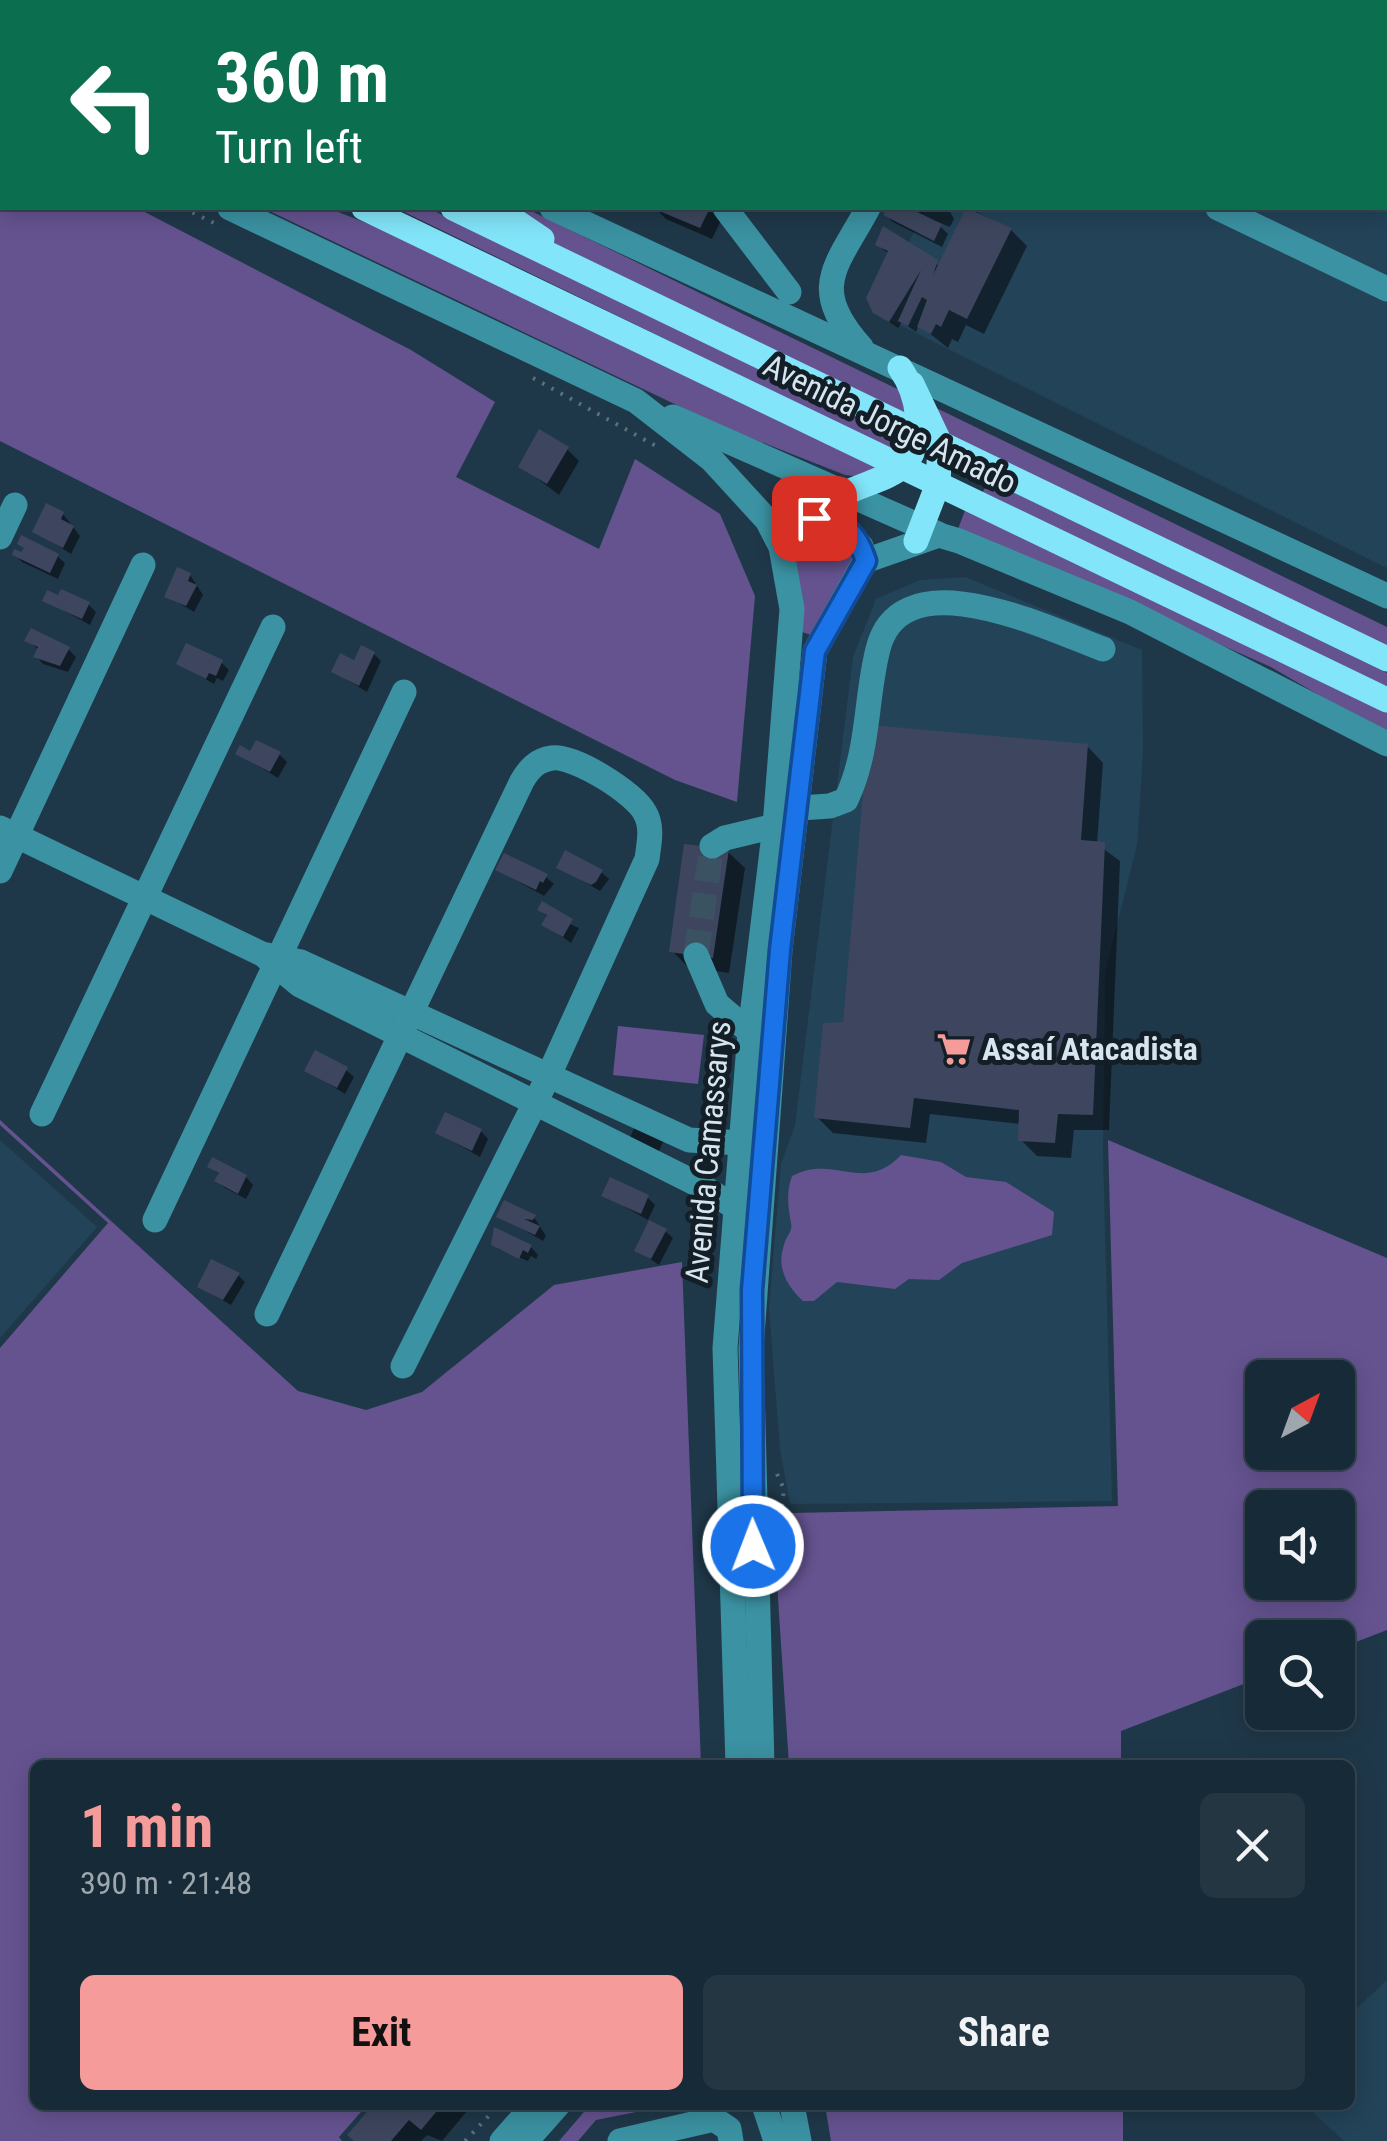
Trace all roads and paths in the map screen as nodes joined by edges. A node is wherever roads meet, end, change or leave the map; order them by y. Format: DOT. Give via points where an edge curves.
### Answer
graph roads {
  1 [pos="192,210"];
  2 [pos="368,210"];
  3 [pos="457,210"];
  4 [pos="499,210"];
  5 [pos="556,210"];
  6 [pos="727,210"];
  7 [pos="867,210"];
  8 [pos="1222,210"];
  9 [pos="224,216"];
  10 [pos="568,264"];
  11 [pos="830,277"];
  12 [pos="1387,289"];
  13 [pos="789,292"];
  14 [pos="758,303"];
  15 [pos="864,351"];
  16 [pos="518,370"];
  17 [pos="906,376"];
  18 [pos="636,401"];
  19 [pos="930,438"];
  20 [pos="671,454"];
  21 [pos="903,466"];
  22 [pos="938,484"];
  23 [pos="848,492"];
  24 [pos="15,506"];
  25 [pos="926,534"];
  26 [pos="0,537"];
  27 [pos="781,547"];
  28 [pos="866,561"];
  29 [pos="143,565"];
  30 [pos="1086,594"];
  31 [pos="1387,596"];
  32 [pos="273,627"];
  33 [pos="1387,658"];
  34 [pos="404,692"];
  35 [pos="1387,700"];
  36 [pos="1387,744"];
  37 [pos="800,808"];
  38 [pos="775,826"];
  39 [pos="8,832"];
  40 [pos="712,846"];
  41 [pos="0,871"];
  42 [pos="147,899"];
  43 [pos="696,955"];
  44 [pos="272,959"];
  45 [pos="405,1023"];
  46 [pos="750,1032"];
  47 [pos="548,1074"];
  48 [pos="534,1103"];
  49 [pos="42,1114"];
  50 [pos="689,1140"];
  51 [pos="742,1143"];
  52 [pos="678,1176"];
  53 [pos="736,1208"];
  54 [pos="156,1220"];
  55 [pos="267,1314"];
  56 [pos="403,1366"];
  57 [pos="776,1472"];
  58 [pos="778,1536"];
  59 [pos="738,1760"];
  60 [pos="762,1760"];
  61 [pos="494,2110"];
  62 [pos="530,2110"];
  63 [pos="554,2110"];
  64 [pos="766,2110"];
  65 [pos="793,2110"];
  66 [pos="465,2141"];
  67 [pos="502,2141"];
  68 [pos="526,2141"];
  69 [pos="620,2141"];
  70 [pos="731,2141"];
  71 [pos="776,2141"];
  72 [pos="799,2141"];
  1 -- 9 [label="path"];
  2 -- 21 [label="main road, Avenida Jorge Amado"];
  3 -- 10 [label="main road, Avenida Jorge Amado"];
  4 -- 10 [label="main road"];
  5 -- 14 [label="street, Avenida Jorge Amado"];
  6 -- 13 [label="street"];
  7 -- 11 [label="street"];
  8 -- 12 [label="street"];
  9 -- 18 [label="street"];
  10 -- 19 [label="main road, Avenida Jorge Amado"];
  11 -- 13 [label="street"];
  11 -- 15 [label="street" via="832,307"];
  13 -- 14 [label="street"];
  14 -- 15 [label="street, Avenida Jorge Amado"];
  15 -- 17 [label="street, Avenida Jorge Amado"];
  16 -- 20 [label="path"];
  17 -- 19 [label="main road"];
  17 -- 31 [label="street, Avenida Jorge Amado"];
  18 -- 23 [label="street"];
  18 -- 27 [label="street" via="712,460 768,520"];
  19 -- 21 [label="main road"];
  19 -- 22 [label="main road"];
  19 -- 33 [label="main road, Avenida Jorge Amado"];
  21 -- 22 [label="main road, Avenida Jorge Amado"];
  21 -- 23 [label="main road"];
  22 -- 25 [label="main road"];
  22 -- 35 [label="main road, Avenida Jorge Amado"];
  23 -- 25 [label="street"];
  24 -- 26 [label="street"];
  25 -- 28 [label="street"];
  25 -- 30 [label="street"];
  27 -- 28 [label="street" via="798,526 834,519 861,546"];
  27 -- 38 [label="street, Avenida Camassarys" via="792,609"];
  28 -- 37 [label="street, Avenida Camassarys" via="815,651"];
  29 -- 39 [label="street"];
  30 -- 36 [label="street"];
  30 -- 37 [label="street" via="1104,648 970,602 912,608 882,637 872,706 846,800"];
  32 -- 42 [label="street"];
  34 -- 44 [label="street"];
  37 -- 60 [label="street, Avenida Camassarys" via="780,950 752,1290"];
  38 -- 40 [label="street"];
  38 -- 46 [label="street, Avenida Camassarys"];
  39 -- 41 [label="street"];
  39 -- 42 [label="street"];
  42 -- 44 [label="street"];
  42 -- 49 [label="street"];
  43 -- 46 [label="street" via="717,1004"];
  44 -- 45 [label="street"];
  44 -- 54 [label="street"];
  45 -- 47 [label="street"];
  45 -- 47 [label="street" via="522,780 542,761 562,758 632,796 651,832 647,859"];
  45 -- 48 [label="street"];
  45 -- 55 [label="street"];
  46 -- 51 [label="street, Avenida Camassarys"];
  47 -- 48 [label="street"];
  47 -- 50 [label="street"];
  48 -- 52 [label="street"];
  48 -- 56 [label="street"];
  50 -- 51 [label="street"];
  50 -- 52 [label="street" via="672,1162"];
  51 -- 53 [label="street, Avenida Camassarys"];
  52 -- 53 [label="street"];
  53 -- 59 [label="street, Avenida Camassarys" via="725,1348"];
  57 -- 58 [label="path" via="784,1489"];
  61 -- 66 [label="path"];
  62 -- 67 [label="street"];
  63 -- 68 [label="street"];
  64 -- 71 [label="street"];
  65 -- 72 [label="street"];
  69 -- 70 [label="street" via="714,2120 728,2128"];
}
